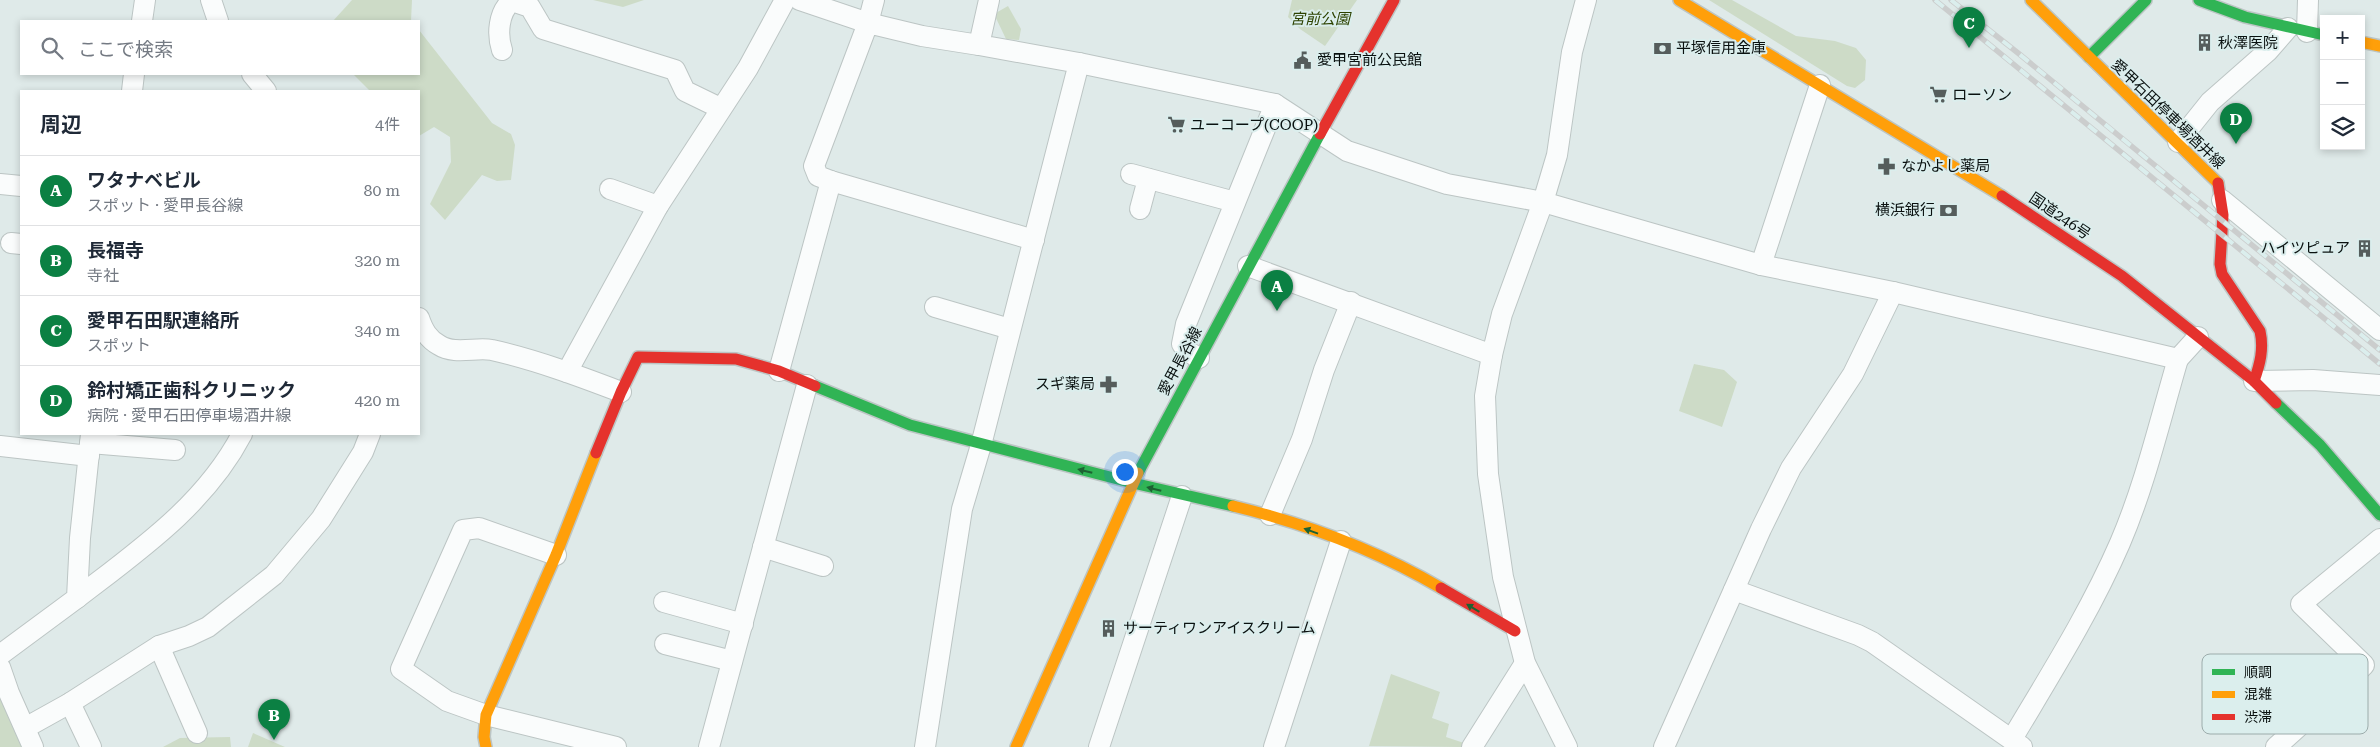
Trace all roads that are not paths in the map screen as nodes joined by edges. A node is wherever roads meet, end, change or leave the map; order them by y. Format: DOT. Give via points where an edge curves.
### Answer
graph roads {
  1 [pos="145,0"];
  2 [pos="211,0"];
  3 [pos="785,0"];
  4 [pos="800,0"];
  5 [pos="874,0"];
  6 [pos="989,0"];
  7 [pos="1394,0"];
  8 [pos="1586,0"];
  9 [pos="1679,0"];
  10 [pos="2031,0"];
  11 [pos="2146,0"];
  12 [pos="2199,0"];
  13 [pos="2308,0"];
  14 [pos="512,1"];
  15 [pos="142,20"];
  16 [pos="218,20"];
  17 [pos="868,23"];
  18 [pos="2306,32"];
  19 [pos="2365,43"];
  20 [pos="980,45"];
  21 [pos="2380,46"];
  22 [pos="502,50"];
  23 [pos="2089,58"];
  24 [pos="1079,64"];
  25 [pos="134,75"];
  26 [pos="253,75"];
  27 [pos="1820,85"];
  28 [pos="132,90"];
  29 [pos="265,90"];
  30 [pos="1275,104"];
  31 [pos="720,108"];
  32 [pos="1320,135"];
  33 [pos="2178,142"];
  34 [pos="831,181"];
  35 [pos="0,184"];
  36 [pos="20,186"];
  37 [pos="610,189"];
  38 [pos="2222,200"];
  39 [pos="1235,202"];
  40 [pos="1543,202"];
  41 [pos="658,206"];
  42 [pos="1140,209"];
  43 [pos="1034,240"];
  44 [pos="1761,265"];
  45 [pos="1248,266"];
  46 [pos="1893,292"];
  47 [pos="1350,302"];
  48 [pos="935,307"];
  49 [pos="420,328"];
  50 [pos="1010,329"];
  51 [pos="2380,330"];
  52 [pos="2198,337"];
  53 [pos="1492,355"];
  54 [pos="1199,358"];
  55 [pos="2178,359"];
  56 [pos="778,371"];
  57 [pos="567,372"];
  58 [pos="2254,382"];
  59 [pos="806,384"];
  60 [pos="2380,386"];
  61 [pos="620,392"];
  62 [pos="242,435"];
  63 [pos="370,435"];
  64 [pos="90,444"];
  65 [pos="981,445"];
  66 [pos="0,446"];
  67 [pos="175,450"];
  68 [pos="1133,484"];
  69 [pos="1182,496"];
  70 [pos="1270,515"];
  71 [pos="2380,515"];
  72 [pos="2380,539"];
  73 [pos="1341,541"];
  74 [pos="763,547"];
  75 [pos="556,556"];
  76 [pos="823,566"];
  77 [pos="1734,590"];
  78 [pos="77,598"];
  79 [pos="675,608"];
  80 [pos="743,624"];
  81 [pos="1516,632"];
  82 [pos="159,646"];
  83 [pos="672,648"];
  84 [pos="2353,654"];
  85 [pos="0,655"];
  86 [pos="732,662"];
  87 [pos="1524,663"];
  88 [pos="0,667"];
  89 [pos="70,703"];
  90 [pos="486,715"];
  91 [pos="25,728"];
  92 [pos="197,733"];
  93 [pos="2290,734"];
  94 [pos="2017,743"];
  95 [pos="33,747"];
  96 [pos="91,747"];
  97 [pos="486,747"];
  98 [pos="616,747"];
  99 [pos="709,747"];
  100 [pos="925,747"];
  101 [pos="1016,747"];
  102 [pos="1099,747"];
  103 [pos="1274,747"];
  104 [pos="1472,747"];
  105 [pos="1567,747"];
  106 [pos="1664,747"];
  107 [pos="2276,747"];
  1 -- 15 [label="street"];
  2 -- 16 [label="street"];
  3 -- 31 [label="street" via="748,68"];
  4 -- 17 [label="street"];
  5 -- 17 [label="street"];
  6 -- 20 [label="street"];
  7 -- 32 [label="main road, 愛甲長谷線"];
  8 -- 40 [label="street" via="1572,52 1556,155"];
  9 -- 27 [label="main road, 国道246号"];
  10 -- 23 [label="main road, 愛甲石田停車場酒井線"];
  11 -- 23 [label="main road"];
  12 -- 18 [label="main road" via="2239,17"];
  13 -- 18 [label="street"];
  14 -- 22 [label="street" via="505,7 500,20"];
  14 -- 31 [label="street" via="530,7 543,29 675,70 685,91"];
  17 -- 20 [label="street"];
  17 -- 34 [label="street" via="814,166 818,176"];
  18 -- 33 [label="street" via="2268,51 2210,102"];
  19 -- 21 [label="main road"];
  20 -- 24 [label="street"];
  23 -- 33 [label="main road, 愛甲石田停車場酒井線"];
  24 -- 30 [label="street"];
  24 -- 43 [label="street"];
  25 -- 28 [label="street"];
  26 -- 29 [label="street"];
  27 -- 44 [label="street"];
  27 -- 52 [label="main road, 国道246号" via="2028,212 2122,276"];
  30 -- 32 [label="street"];
  30 -- 39 [label="street"];
  31 -- 41 [label="street"];
  32 -- 40 [label="street" via="1347,151 1447,184"];
  32 -- 45 [label="main road, 愛甲長谷線"];
  33 -- 38 [label="main road, 愛甲石田停車場酒井線" via="2216,181"];
  34 -- 43 [label="street"];
  34 -- 56 [label="street"];
  35 -- 36 [label="street"];
  37 -- 41 [label="street"];
  38 -- 51 [label="street"];
  38 -- 58 [label="main road, 愛甲石田停車場酒井線" via="2223,236 2219,264 2263,340 2263,357"];
  39 -- 42 [label="street" via="1139,177"];
  39 -- 54 [label="street" via="1186,324 1182,344"];
  40 -- 44 [label="street"];
  40 -- 53 [label="street" via="1502,314"];
  41 -- 57 [label="street"];
  43 -- 50 [label="street"];
  44 -- 46 [label="street"];
  45 -- 47 [label="street"];
  45 -- 54 [label="main road, 愛甲長谷線"];
  46 -- 55 [label="street"];
  46 -- 77 [label="street" via="1853,374 1791,468"];
  47 -- 53 [label="street"];
  47 -- 70 [label="street" via="1302,439"];
  48 -- 50 [label="street"];
  49 -- 57 [label="street" via="440,346 457,350 490,350"];
  50 -- 65 [label="street"];
  52 -- 55 [label="street"];
  52 -- 58 [label="main road, 国道246号"];
  53 -- 81 [label="street" via="1485,396 1488,474 1503,577"];
  54 -- 68 [label="main road, 愛甲長谷線"];
  55 -- 94 [label="street" via="2120,543"];
  56 -- 59 [label="main road"];
  56 -- 61 [label="main road" via="736,359 638,357"];
  57 -- 61 [label="street"];
  58 -- 60 [label="street" via="2312,380"];
  58 -- 71 [label="main road, 国道246号" via="2320,445"];
  59 -- 65 [label="main road" via="910,425"];
  59 -- 74 [label="street"];
  61 -- 75 [label="main road"];
  62 -- 78 [label="street" via="204,488 164,532"];
  63 -- 82 [label="street" via="363,452 321,519 274,575 208,627"];
  64 -- 66 [label="street"];
  64 -- 67 [label="street"];
  64 -- 78 [label="street"];
  68 -- 65 [label="main road, one-way"];
  65 -- 100 [label="street" via="962,509"];
  69 -- 68 [label="main road, one-way"];
  68 -- 101 [label="main road, 愛甲長谷線"];
  69 -- 70 [label="main road"];
  69 -- 102 [label="street"];
  73 -- 70 [label="main road, one-way"];
  72 -- 84 [label="street" via="2301,604"];
  81 -- 73 [label="main road, one-way" via="1416,573"];
  73 -- 103 [label="street"];
  74 -- 76 [label="street"];
  74 -- 80 [label="street"];
  75 -- 90 [label="main road"];
  75 -- 90 [label="street" via="480,528 464,530 402,669 447,702"];
  77 -- 94 [label="street" via="1872,642"];
  77 -- 106 [label="street"];
  78 -- 85 [label="street"];
  79 -- 80 [label="street"];
  80 -- 86 [label="street"];
  81 -- 87 [label="street"];
  82 -- 89 [label="street"];
  82 -- 92 [label="street"];
  83 -- 86 [label="street"];
  86 -- 99 [label="street"];
  87 -- 104 [label="street"];
  87 -- 105 [label="street"];
  88 -- 91 [label="street"];
  89 -- 91 [label="street"];
  89 -- 96 [label="street"];
  90 -- 97 [label="main road"];
  90 -- 98 [label="street"];
  91 -- 95 [label="street"];
  93 -- 107 [label="street"];
}
